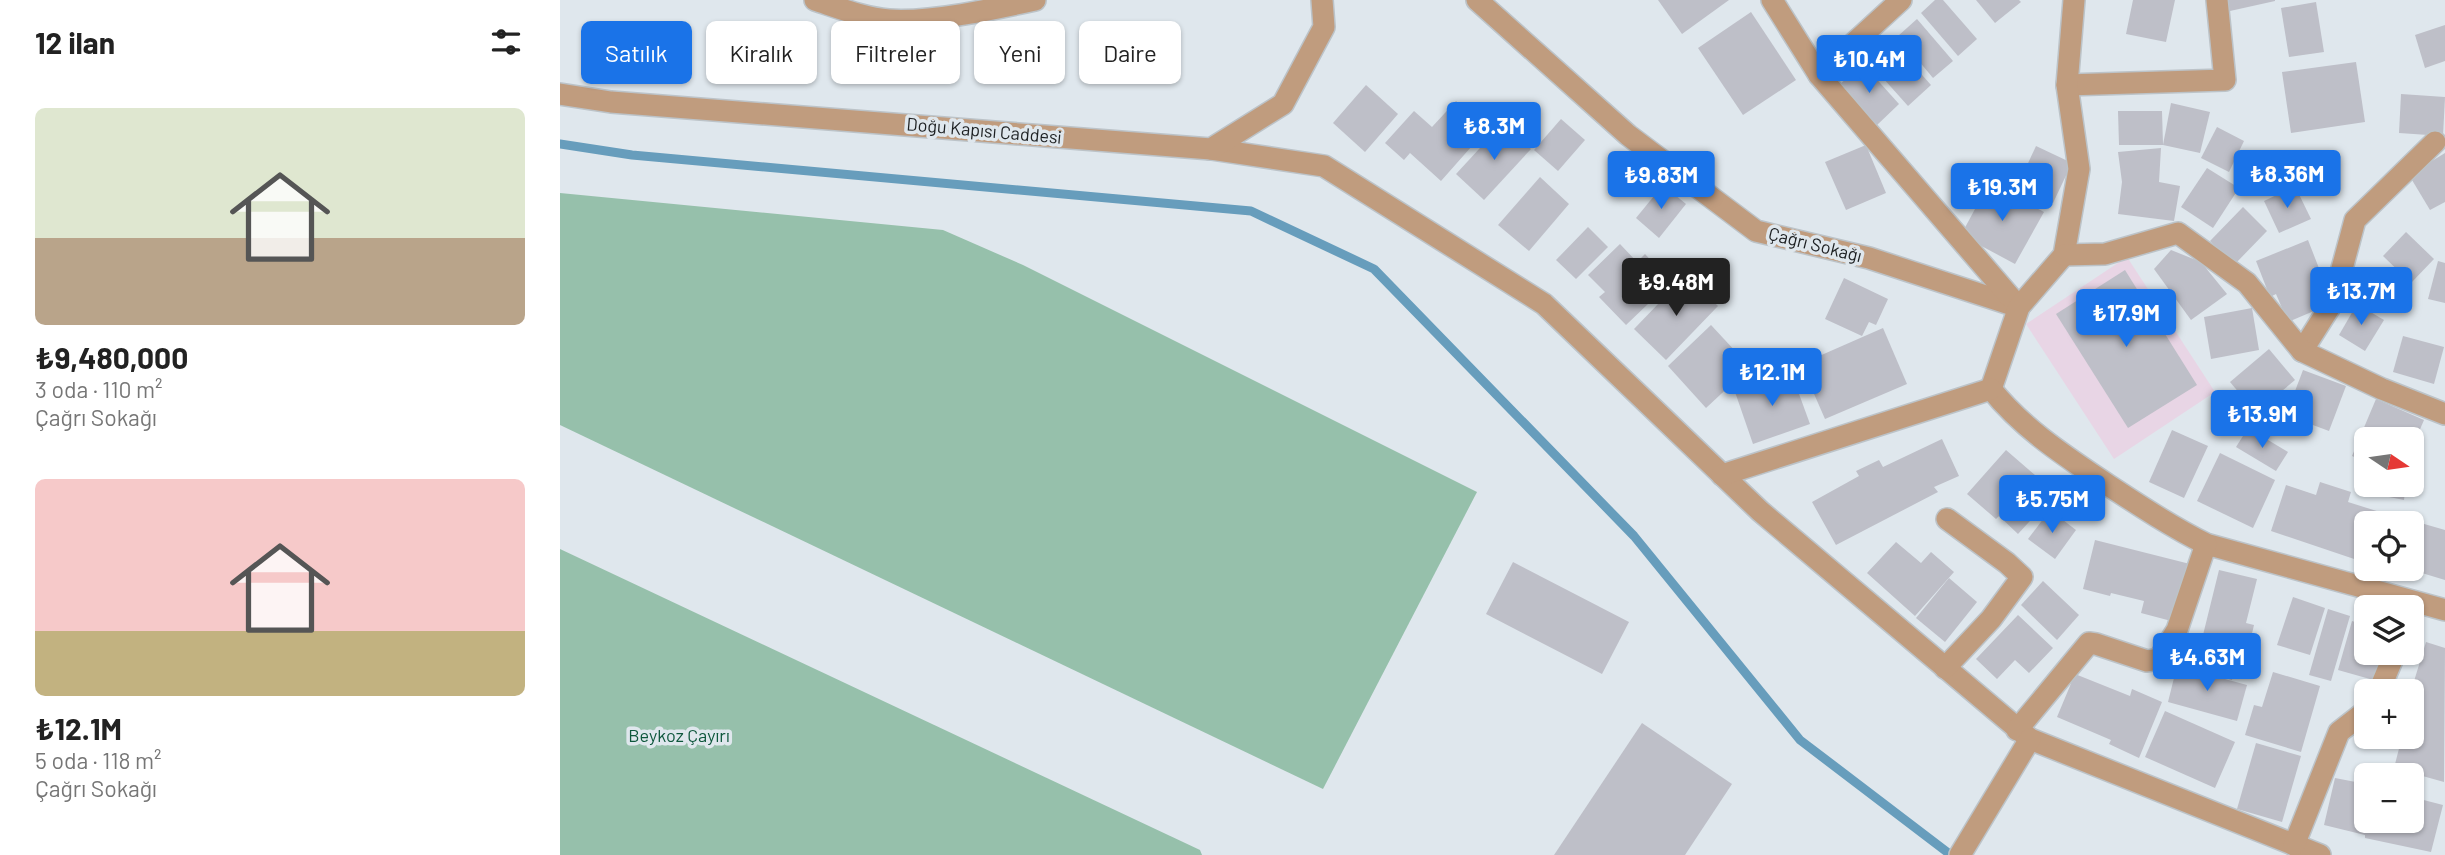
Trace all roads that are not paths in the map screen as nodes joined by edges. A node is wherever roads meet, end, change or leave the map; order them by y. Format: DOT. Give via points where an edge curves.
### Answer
graph roads {
  1 [pos="815,0"];
  2 [pos="1035,0"];
  3 [pos="1322,0"];
  4 [pos="1477,0"];
  5 [pos="1772,0"];
  6 [pos="1901,0"];
  7 [pos="2074,0"];
  8 [pos="2217,0"];
  9 [pos="866,8"];
  10 [pos="1819,75"];
  11 [pos="2067,85"];
  12 [pos="560,94"];
  13 [pos="2435,142"];
  14 [pos="1211,149"];
  15 [pos="2064,255"];
  16 [pos="2019,307"];
  17 [pos="2302,351"];
  18 [pos="1991,388"];
  19 [pos="2445,414"];
  20 [pos="1722,475"];
  21 [pos="1947,519"];
  22 [pos="2206,544"];
  23 [pos="2374,595"];
  24 [pos="2424,608"];
  25 [pos="2445,610"];
  26 [pos="1945,668"];
  27 [pos="2354,720"];
  28 [pos="2024,734"];
  29 [pos="2294,845"];
  30 [pos="1960,855"];
  31 [pos="2320,855"];
  1 -- 9 [label="street"];
  2 -- 9 [label="street" via="911,20 888,20"];
  3 -- 14 [label="street" via="1324,27 1283,104"];
  4 -- 16 [label="street, Çağrı Sokağı" via="1628,135 1756,231 1869,258"];
  5 -- 10 [label="street"];
  6 -- 10 [label="street"];
  7 -- 11 [label="street"];
  8 -- 11 [label="street" via="2225,80"];
  10 -- 16 [label="street"];
  11 -- 15 [label="street" via="2079,169"];
  12 -- 14 [label="street, Doğu Kapısı Caddesi" via="611,102"];
  13 -- 17 [label="street" via="2355,220 2333,302"];
  14 -- 20 [label="street, Doğu Kapısı Caddesi" via="1324,166 1544,303"];
  15 -- 16 [label="street"];
  15 -- 17 [label="street" via="2105,254 2178,233 2247,283"];
  16 -- 18 [label="street"];
  17 -- 19 [label="street"];
  18 -- 20 [label="street"];
  18 -- 22 [label="street" via="2009,411 2050,446 2173,528"];
  20 -- 26 [label="street, Doğu Kapısı Caddesi"];
  21 -- 26 [label="street" via="2022,577"];
  22 -- 23 [label="street"];
  22 -- 28 [label="street" via="2177,630 2159,659 2147,662 2089,643"];
  24 -- 25 [label="street"];
  26 -- 28 [label="street, Doğu Kapısı Caddesi"];
  27 -- 29 [label="street" via="2339,732"];
  28 -- 29 [label="street, Doğu Kapısı Caddesi"];
  28 -- 30 [label="street"];
  29 -- 31 [label="street, Doğu Kapısı Caddesi"];
}
